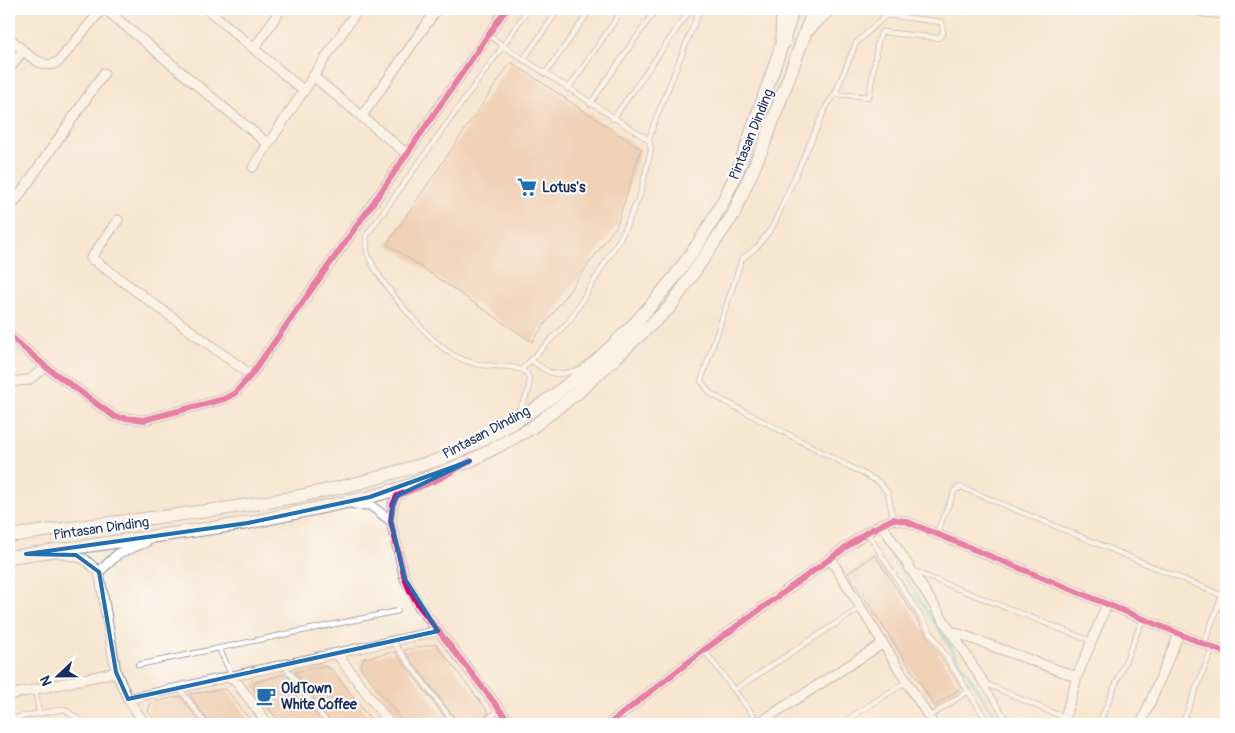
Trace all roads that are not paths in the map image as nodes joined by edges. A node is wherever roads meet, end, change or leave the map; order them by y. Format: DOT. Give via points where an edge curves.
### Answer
graph roads {
  1 [pos="103,9"];
  2 [pos="207,9"];
  3 [pos="281,9"];
  4 [pos="358,9"];
  5 [pos="437,9"];
  6 [pos="506,9"];
  7 [pos="528,9"];
  8 [pos="559,9"];
  9 [pos="591,9"];
  10 [pos="623,9"];
  11 [pos="656,9"];
  12 [pos="691,9"];
  13 [pos="700,9"];
  14 [pos="784,9"];
  15 [pos="793,9"];
  16 [pos="814,9"];
  17 [pos="827,9"];
  18 [pos="1203,9"];
  19 [pos="1226,11"];
  20 [pos="808,28"];
  21 [pos="488,34"];
  22 [pos="9,37"];
  23 [pos="783,42"];
  24 [pos="503,46"];
  25 [pos="254,49"];
  26 [pos="23,50"];
  27 [pos="523,60"];
  28 [pos="9,70"];
  29 [pos="104,73"];
  30 [pos="545,74"];
  31 [pos="313,76"];
  32 [pos="568,89"];
  33 [pos="304,91"];
  34 [pos="835,94"];
  35 [pos="590,104"];
  36 [pos="362,116"];
  37 [pos="613,119"];
  38 [pos="649,140"];
  39 [pos="268,144"];
  40 [pos="407,154"];
  41 [pos="253,167"];
  42 [pos="385,186"];
  43 [pos="396,194"];
  44 [pos="9,210"];
  45 [pos="118,220"];
  46 [pos="9,335"];
  47 [pos="531,360"];
  48 [pos="46,368"];
  49 [pos="586,368"];
  50 [pos="522,369"];
  51 [pos="251,375"];
  52 [pos="9,382"];
  53 [pos="510,424"];
  54 [pos="470,461"];
  55 [pos="332,504"];
  56 [pos="892,519"];
  57 [pos="391,521"];
  58 [pos="881,523"];
  59 [pos="185,532"];
  60 [pos="866,532"];
  61 [pos="936,534"];
  62 [pos="9,536"];
  63 [pos="26,554"];
  64 [pos="9,557"];
  65 [pos="830,558"];
  66 [pos="912,571"];
  67 [pos="99,572"];
  68 [pos="1224,596"];
  69 [pos="1107,604"];
  70 [pos="860,608"];
  71 [pos="398,611"];
  72 [pos="1143,619"];
  73 [pos="438,631"];
  74 [pos="951,631"];
  75 [pos="1179,634"];
  76 [pos="1091,641"];
  77 [pos="392,642"];
  78 [pos="882,644"];
  79 [pos="1204,644"];
  80 [pos="1213,647"];
  81 [pos="219,648"];
  82 [pos="704,650"];
  83 [pos="1226,653"];
  84 [pos="337,654"];
  85 [pos="138,665"];
  86 [pos="284,665"];
  87 [pos="116,672"];
  88 [pos="232,676"];
  89 [pos="1077,677"];
  90 [pos="906,682"];
  91 [pos="984,684"];
  92 [pos="179,688"];
  93 [pos="36,689"];
  94 [pos="734,690"];
  95 [pos="968,691"];
  96 [pos="9,695"];
  97 [pos="128,699"];
  98 [pos="500,710"];
  99 [pos="39,713"];
  100 [pos="9,719"];
  101 [pos="930,721"];
  102 [pos="1064,721"];
  103 [pos="85,724"];
  104 [pos="145,724"];
  105 [pos="206,724"];
  106 [pos="268,724"];
  107 [pos="328,724"];
  108 [pos="390,724"];
  109 [pos="455,724"];
  110 [pos="481,724"];
  111 [pos="511,724"];
  112 [pos="609,724"];
  113 [pos="759,724"];
  114 [pos="840,724"];
  115 [pos="989,724"];
  116 [pos="1009,724"];
  117 [pos="1099,724"];
  118 [pos="1141,724"];
  119 [pos="1182,724"];
  1 -- 26 [label="street" via="56,64 47,66"];
  1 -- 39 [label="street"];
  2 -- 25 [label="street"];
  3 -- 25 [label="street"];
  4 -- 31 [label="street"];
  5 -- 36 [label="street"];
  6 -- 21 [label="street"];
  7 -- 24 [label="lane"];
  8 -- 27 [label="lane"];
  9 -- 30 [label="lane"];
  10 -- 32 [label="lane"];
  11 -- 35 [label="lane"];
  12 -- 37 [label="lane"];
  13 -- 38 [label="lane"];
  14 -- 23 [label="main road"];
  15 -- 23 [label="main road, Pintasan Dinding"];
  16 -- 20 [label="main road, Pintasan Dinding"];
  17 -- 20 [label="main road"];
  18 -- 19 [label="main road"];
  20 -- 54 [label="main road, Pintasan Dinding" via="734,215 670,307 576,393 530,429"];
  21 -- 24 [label="lane"];
  21 -- 40 [label="street"];
  22 -- 26 [label="street"];
  23 -- 49 [label="main road, Pintasan Dinding" via="734,180 703,236 666,288 636,322"];
  24 -- 27 [label="lane"];
  24 -- 43 [label="lane"];
  25 -- 33 [label="street"];
  26 -- 28 [label="street"];
  27 -- 30 [label="lane"];
  29 -- 44 [label="street"];
  30 -- 32 [label="lane"];
  31 -- 33 [label="street"];
  31 -- 36 [label="street"];
  32 -- 35 [label="lane"];
  33 -- 39 [label="street"];
  34 -- 34 [label="lane" via="856,43 885,16 942,22 943,34 938,38 882,32 868,97"];
  34 -- 56 [label="lane" via="826,107 773,226 758,246 742,259 701,381 711,394 879,482 888,493"];
  35 -- 37 [label="lane"];
  36 -- 40 [label="street"];
  37 -- 38 [label="lane"];
  38 -- 47 [label="lane" via="651,150 640,195 622,235 570,320"];
  39 -- 41 [label="street"];
  40 -- 42 [label="street"];
  42 -- 43 [label="lane"];
  42 -- 51 [label="street"];
  43 -- 50 [label="lane" via="366,236 367,254 388,289 454,356 476,364"];
  45 -- 51 [label="street" via="91,258"];
  46 -- 48 [label="street"];
  47 -- 49 [label="lane" via="553,375"];
  47 -- 50 [label="lane"];
  48 -- 51 [label="street" via="116,417 144,420 224,399 235,393"];
  48 -- 52 [label="street" via="29,380"];
  49 -- 53 [label="main road, Pintasan Dinding" via="540,406"];
  50 -- 53 [label="lane" via="527,374 529,388"];
  53 -- 62 [label="main road, Pintasan Dinding" via="442,458 320,492"];
  54 -- 55 [label="main road, Pintasan Dinding" via="407,486"];
  54 -- 57 [label="street" via="441,478 397,496"];
  55 -- 57 [label="street" via="370,505"];
  55 -- 59 [label="main road, Pintasan Dinding"];
  56 -- 58 [label="street"];
  56 -- 61 [label="street"];
  57 -- 73 [label="street" via="405,579 419,606"];
  58 -- 60 [label="street"];
  58 -- 66 [label="street"];
  59 -- 63 [label="main road, Pintasan Dinding"];
  59 -- 67 [label="street" via="132,547 110,560"];
  60 -- 65 [label="street"];
  60 -- 95 [label="lane"];
  61 -- 68 [label="lane" via="955,490 961,487"];
  61 -- 69 [label="street"];
  63 -- 64 [label="main road, Pintasan Dinding"];
  63 -- 67 [label="street" via="76,555"];
  65 -- 70 [label="street"];
  65 -- 82 [label="street"];
  66 -- 74 [label="street"];
  66 -- 76 [label="lane"];
  67 -- 87 [label="street"];
  68 -- 79 [label="lane"];
  69 -- 72 [label="street"];
  69 -- 76 [label="street"];
  70 -- 78 [label="street"];
  70 -- 94 [label="lane"];
  71 -- 81 [label="lane"];
  72 -- 75 [label="street"];
  72 -- 117 [label="lane"];
  73 -- 77 [label="street"];
  73 -- 98 [label="street"];
  74 -- 89 [label="street"];
  74 -- 91 [label="street"];
  75 -- 79 [label="street"];
  75 -- 118 [label="street"];
  76 -- 89 [label="street"];
  77 -- 84 [label="street"];
  77 -- 109 [label="lane"];
  78 -- 90 [label="street"];
  78 -- 113 [label="street"];
  79 -- 80 [label="street"];
  80 -- 83 [label="street"];
  80 -- 119 [label="lane"];
  81 -- 85 [label="lane"];
  81 -- 88 [label="lane"];
  82 -- 94 [label="lane"];
  82 -- 112 [label="street"];
  84 -- 86 [label="street"];
  84 -- 108 [label="street"];
  86 -- 88 [label="street"];
  86 -- 107 [label="lane"];
  87 -- 93 [label="street"];
  87 -- 97 [label="street"];
  88 -- 92 [label="street"];
  88 -- 106 [label="street"];
  89 -- 102 [label="street"];
  90 -- 101 [label="street"];
  90 -- 114 [label="lane"];
  91 -- 102 [label="lane"];
  91 -- 116 [label="lane"];
  92 -- 97 [label="street"];
  92 -- 105 [label="lane"];
  93 -- 96 [label="street"];
  93 -- 99 [label="lane"];
  94 -- 113 [label="lane"];
  95 -- 101 [label="lane"];
  95 -- 115 [label="lane"];
  97 -- 104 [label="street"];
  98 -- 110 [label="lane"];
  98 -- 111 [label="street"];
  99 -- 100 [label="lane"];
  99 -- 103 [label="lane" via="64,709"];
}
